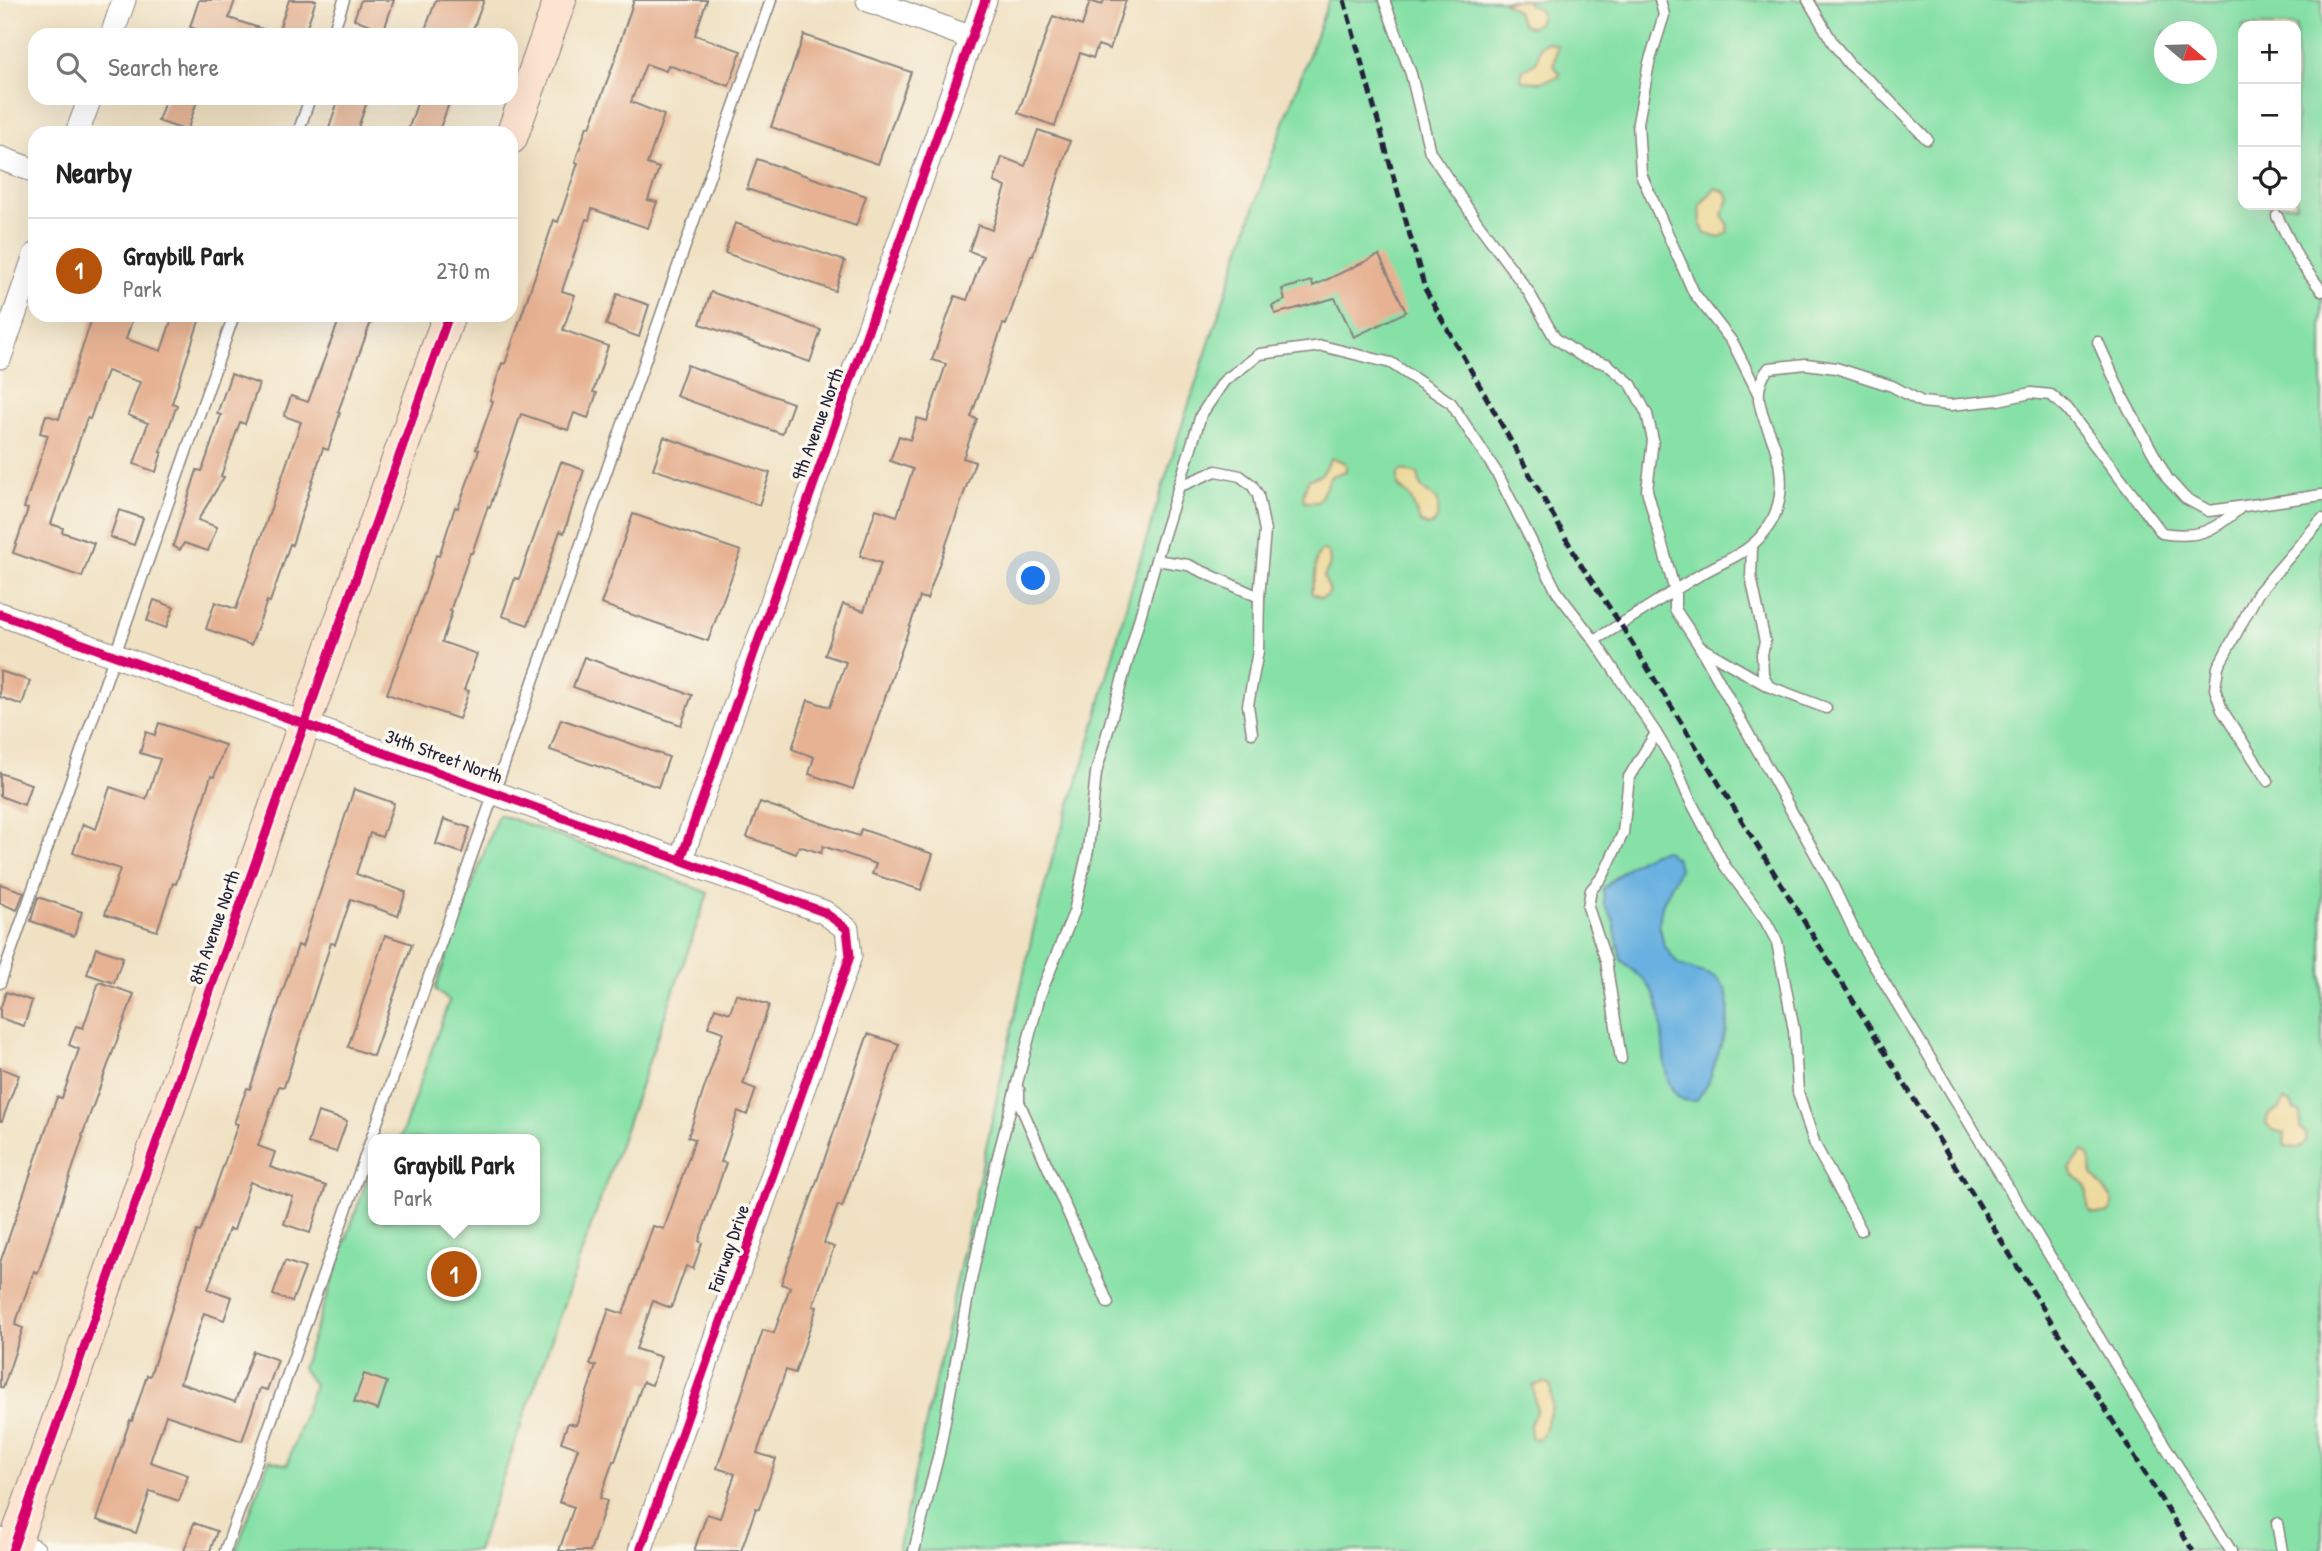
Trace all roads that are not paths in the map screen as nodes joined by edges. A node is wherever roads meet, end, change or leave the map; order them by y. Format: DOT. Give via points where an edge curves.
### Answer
graph roads {
  1 [pos="124,0"];
  2 [pos="344,0"];
  3 [pos="560,0"];
  4 [pos="771,0"];
  5 [pos="868,0"];
  6 [pos="985,0"];
  7 [pos="1384,0"];
  8 [pos="1660,0"];
  9 [pos="1808,0"];
  10 [pos="114,28"];
  11 [pos="334,28"];
  12 [pos="972,38"];
  13 [pos="87,105"];
  14 [pos="308,105"];
  15 [pos="80,126"];
  16 [pos="300,126"];
  17 [pos="515,126"];
  18 [pos="1927,139"];
  19 [pos="0,158"];
  20 [pos="28,168"];
  21 [pos="2277,216"];
  22 [pos="28,275"];
  23 [pos="2322,292"];
  24 [pos="232,322"];
  25 [pos="447,322"];
  26 [pos="2098,342"];
  27 [pos="0,357"];
  28 [pos="1758,393"];
  29 [pos="1178,488"];
  30 [pos="2322,495"];
  31 [pos="2241,507"];
  32 [pos="2322,519"];
  33 [pos="1752,548"];
  34 [pos="1156,560"];
  35 [pos="1675,592"];
  36 [pos="1259,597"];
  37 [pos="0,614"];
  38 [pos="1594,640"];
  39 [pos="1700,647"];
  40 [pos="116,655"];
  41 [pos="1768,686"];
  42 [pos="1826,708"];
  43 [pos="304,723"];
  44 [pos="1252,733"];
  45 [pos="1656,733"];
  46 [pos="2268,781"];
  47 [pos="494,793"];
  48 [pos="681,859"];
  49 [pos="850,956"];
  50 [pos="0,983"];
  51 [pos="1621,1059"];
  52 [pos="1019,1079"];
  53 [pos="373,1134"];
  54 [pos="368,1148"];
  55 [pos="1861,1230"];
  56 [pos="1108,1303"];
  57 [pos="2277,1523"];
  58 [pos="15,1546"];
  59 [pos="225,1551"];
  60 [pos="640,1551"];
  61 [pos="914,1551"];
  62 [pos="2231,1551"];
  63 [pos="2281,1551"];
  1 -- 10 [label="street"];
  2 -- 11 [label="lane"];
  3 -- 17 [label="street"];
  4 -- 47 [label="lane"];
  5 -- 12 [label="street"];
  6 -- 12 [label="street, 9th Avenue North"];
  7 -- 35 [label="lane" via="1411,74 1430,152 1528,291 1555,338 1581,356 1607,364 1631,384 1647,414 1653,440 1647,490"];
  8 -- 28 [label="lane" via="1664,15 1638,123 1641,174 1694,293 1733,343"];
  9 -- 18 [label="lane" via="1849,64"];
  12 -- 48 [label="street, 9th Avenue North"];
  13 -- 15 [label="street"];
  14 -- 16 [label="lane"];
  19 -- 20 [label="street"];
  21 -- 23 [label="lane" via="2300,262"];
  22 -- 27 [label="street"];
  24 -- 40 [label="lane"];
  25 -- 43 [label="street, 8th Avenue North"];
  26 -- 31 [label="lane" via="2167,478 2185,498 2209,511"];
  28 -- 31 [label="lane" via="1769,368 1805,364 1836,368 1922,402 1951,405 2031,393 2051,395 2067,409 2162,533 2197,535 2220,525"];
  28 -- 33 [label="lane" via="1775,447 1780,498 1770,524"];
  29 -- 34 [label="lane"];
  29 -- 36 [label="lane" via="1216,471 1240,476 1252,485 1265,531"];
  29 -- 38 [label="lane" via="1201,415 1224,381 1260,354 1322,346 1391,363 1451,403 1497,474 1557,592"];
  30 -- 31 [label="lane"];
  32 -- 46 [label="lane" via="2258,593 2218,667 2216,689 2222,710"];
  33 -- 35 [label="lane"];
  33 -- 41 [label="lane" via="1751,577 1765,642 1763,674"];
  34 -- 36 [label="lane" via="1188,565"];
  34 -- 52 [label="lane" via="1096,773 1088,850 1074,912 1040,995"];
  35 -- 38 [label="lane"];
  35 -- 39 [label="lane" via="1675,609"];
  36 -- 44 [label="lane" via="1258,650 1248,705"];
  37 -- 40 [label="street, 34th Street North"];
  38 -- 45 [label="lane"];
  39 -- 41 [label="lane"];
  39 -- 62 [label="lane" via="1858,939"];
  40 -- 43 [label="street, 34th Street North"];
  40 -- 50 [label="lane"];
  41 -- 42 [label="lane"];
  43 -- 47 [label="street, 34th Street North"];
  43 -- 58 [label="street, 8th Avenue North"];
  45 -- 51 [label="lane" via="1629,777 1623,833 1603,876 1591,890 1588,907 1606,961"];
  45 -- 55 [label="lane" via="1725,866 1777,942 1794,1030 1798,1092 1815,1145"];
  47 -- 48 [label="street, 34th Street North"];
  47 -- 53 [label="lane"];
  48 -- 49 [label="street, 34th Street North" via="824,912 847,929"];
  49 -- 60 [label="street, Fairway Drive"];
  52 -- 56 [label="lane" via="1019,1102"];
  52 -- 61 [label="lane" via="996,1164 939,1453"];
  54 -- 59 [label="lane"];
  57 -- 63 [label="lane"];
}
